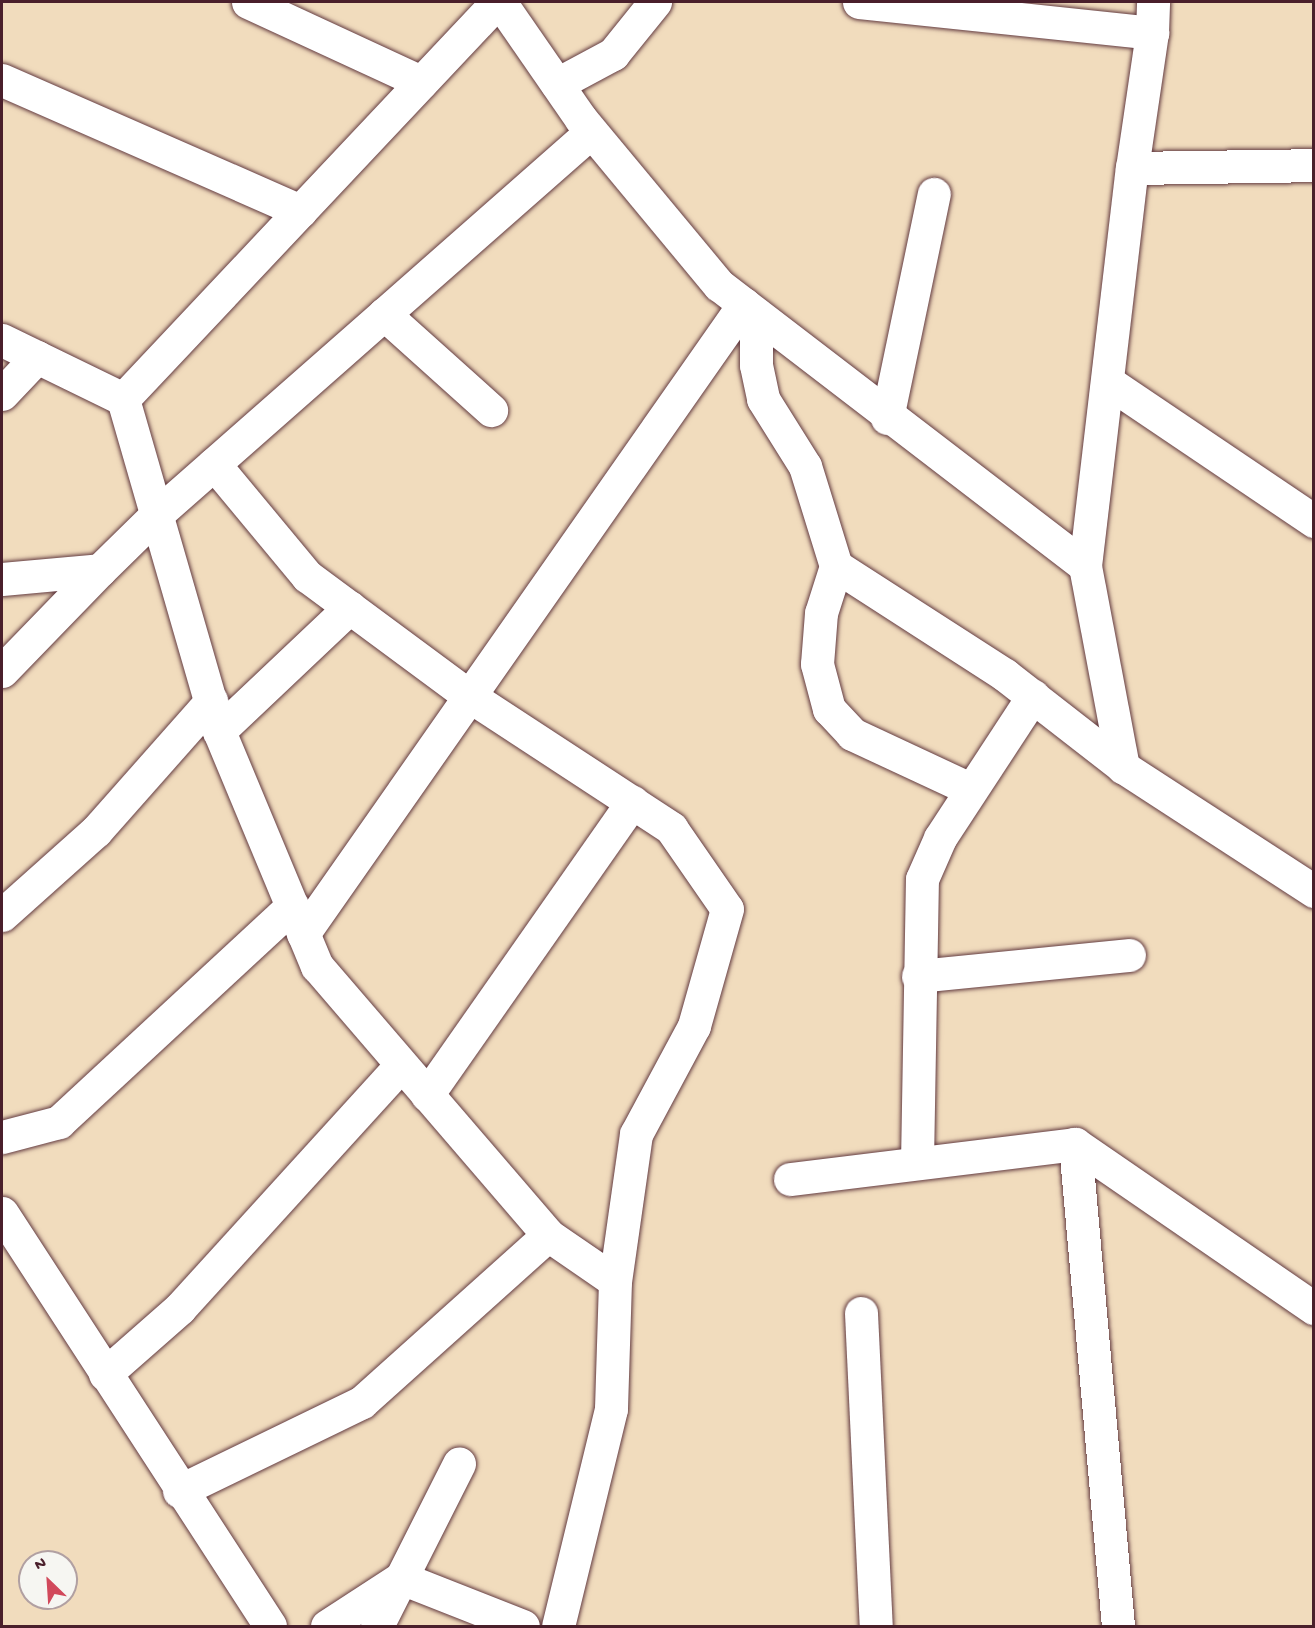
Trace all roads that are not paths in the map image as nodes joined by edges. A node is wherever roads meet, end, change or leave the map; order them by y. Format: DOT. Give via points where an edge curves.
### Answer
graph roads {
  1 [pos="249,2"];
  2 [pos="499,2"];
  3 [pos="655,2"];
  4 [pos="859,2"];
  5 [pos="1152,17"];
  6 [pos="2,80"];
  7 [pos="421,82"];
  8 [pos="557,84"];
  9 [pos="591,132"];
  10 [pos="1314,165"];
  11 [pos="1132,168"];
  12 [pos="934,194"];
  13 [pos="300,211"];
  14 [pos="750,309"];
  15 [pos="384,314"];
  16 [pos="2,340"];
  17 [pos="37,357"];
  18 [pos="1108,382"];
  19 [pos="2,394"];
  20 [pos="123,399"];
  21 [pos="491,410"];
  22 [pos="888,418"];
  23 [pos="214,464"];
  24 [pos="157,514"];
  25 [pos="1314,521"];
  26 [pos="836,566"];
  27 [pos="1085,566"];
  28 [pos="100,570"];
  29 [pos="2,579"];
  30 [pos="350,607"];
  31 [pos="2,671"];
  32 [pos="468,695"];
  33 [pos="1033,696"];
  34 [pos="215,716"];
  35 [pos="1123,767"];
  36 [pos="970,789"];
  37 [pos="632,802"];
  38 [pos="1314,891"];
  39 [pos="2,915"];
  40 [pos="298,920"];
  41 [pos="1129,955"];
  42 [pos="918,976"];
  43 [pos="401,1065"];
  44 [pos="427,1095"];
  45 [pos="2,1137"];
  46 [pos="1075,1144"];
  47 [pos="917,1163"];
  48 [pos="790,1179"];
  49 [pos="2,1213"];
  50 [pos="548,1235"];
  51 [pos="615,1281"];
  52 [pos="1314,1308"];
  53 [pos="861,1313"];
  54 [pos="105,1374"];
  55 [pos="459,1464"];
  56 [pos="180,1491"];
  57 [pos="401,1578"];
  58 [pos="270,1626"];
  59 [pos="327,1626"];
  60 [pos="377,1626"];
  61 [pos="523,1626"];
  62 [pos="558,1626"];
  63 [pos="876,1626"];
  64 [pos="1118,1626"];
  1 -- 7 [label="street"];
  2 -- 7 [label="street"];
  2 -- 8 [label="street"];
  3 -- 8 [label="street" via="614,54"];
  4 -- 5 [label="street"];
  5 -- 11 [label="street"];
  6 -- 13 [label="street"];
  7 -- 13 [label="street"];
  8 -- 9 [label="street"];
  9 -- 14 [label="street" via="719,285"];
  9 -- 15 [label="street"];
  10 -- 11 [label="street"];
  11 -- 18 [label="street"];
  12 -- 22 [label="street"];
  13 -- 20 [label="street"];
  14 -- 22 [label="street"];
  14 -- 26 [label="street" via="763,399 806,466"];
  14 -- 32 [label="street"];
  15 -- 21 [label="street"];
  15 -- 23 [label="street"];
  16 -- 17 [label="street"];
  17 -- 19 [label="street"];
  17 -- 20 [label="street"];
  18 -- 25 [label="street"];
  18 -- 27 [label="street"];
  20 -- 24 [label="street"];
  22 -- 27 [label="street"];
  23 -- 24 [label="street"];
  23 -- 30 [label="street" via="307,576"];
  24 -- 28 [label="street"];
  24 -- 34 [label="street"];
  26 -- 33 [label="street"];
  26 -- 36 [label="street" via="821,613 817,664 828,709 852,734"];
  27 -- 35 [label="street"];
  28 -- 29 [label="street"];
  28 -- 31 [label="street"];
  30 -- 32 [label="street"];
  30 -- 34 [label="street"];
  32 -- 37 [label="street"];
  32 -- 40 [label="street"];
  33 -- 35 [label="street"];
  33 -- 36 [label="street"];
  34 -- 39 [label="street"];
  34 -- 40 [label="street"];
  35 -- 38 [label="street"];
  36 -- 42 [label="street" via="922,879"];
  37 -- 44 [label="street"];
  37 -- 51 [label="street" via="670,828 727,909 694,1026 636,1134"];
  40 -- 43 [label="street" via="317,966"];
  40 -- 45 [label="street" via="59,1122"];
  41 -- 42 [label="street"];
  42 -- 47 [label="street"];
  43 -- 44 [label="street"];
  43 -- 54 [label="street" via="180,1308"];
  44 -- 50 [label="street"];
  46 -- 47 [label="street"];
  46 -- 52 [label="street"];
  46 -- 64 [label="street"];
  47 -- 48 [label="street"];
  49 -- 54 [label="street"];
  50 -- 51 [label="street"];
  50 -- 56 [label="street" via="362,1402"];
  51 -- 62 [label="street" via="611,1409"];
  53 -- 63 [label="street"];
  54 -- 56 [label="street"];
  55 -- 57 [label="street"];
  56 -- 58 [label="street"];
  57 -- 59 [label="street"];
  57 -- 60 [label="street"];
  57 -- 61 [label="street"];
}
